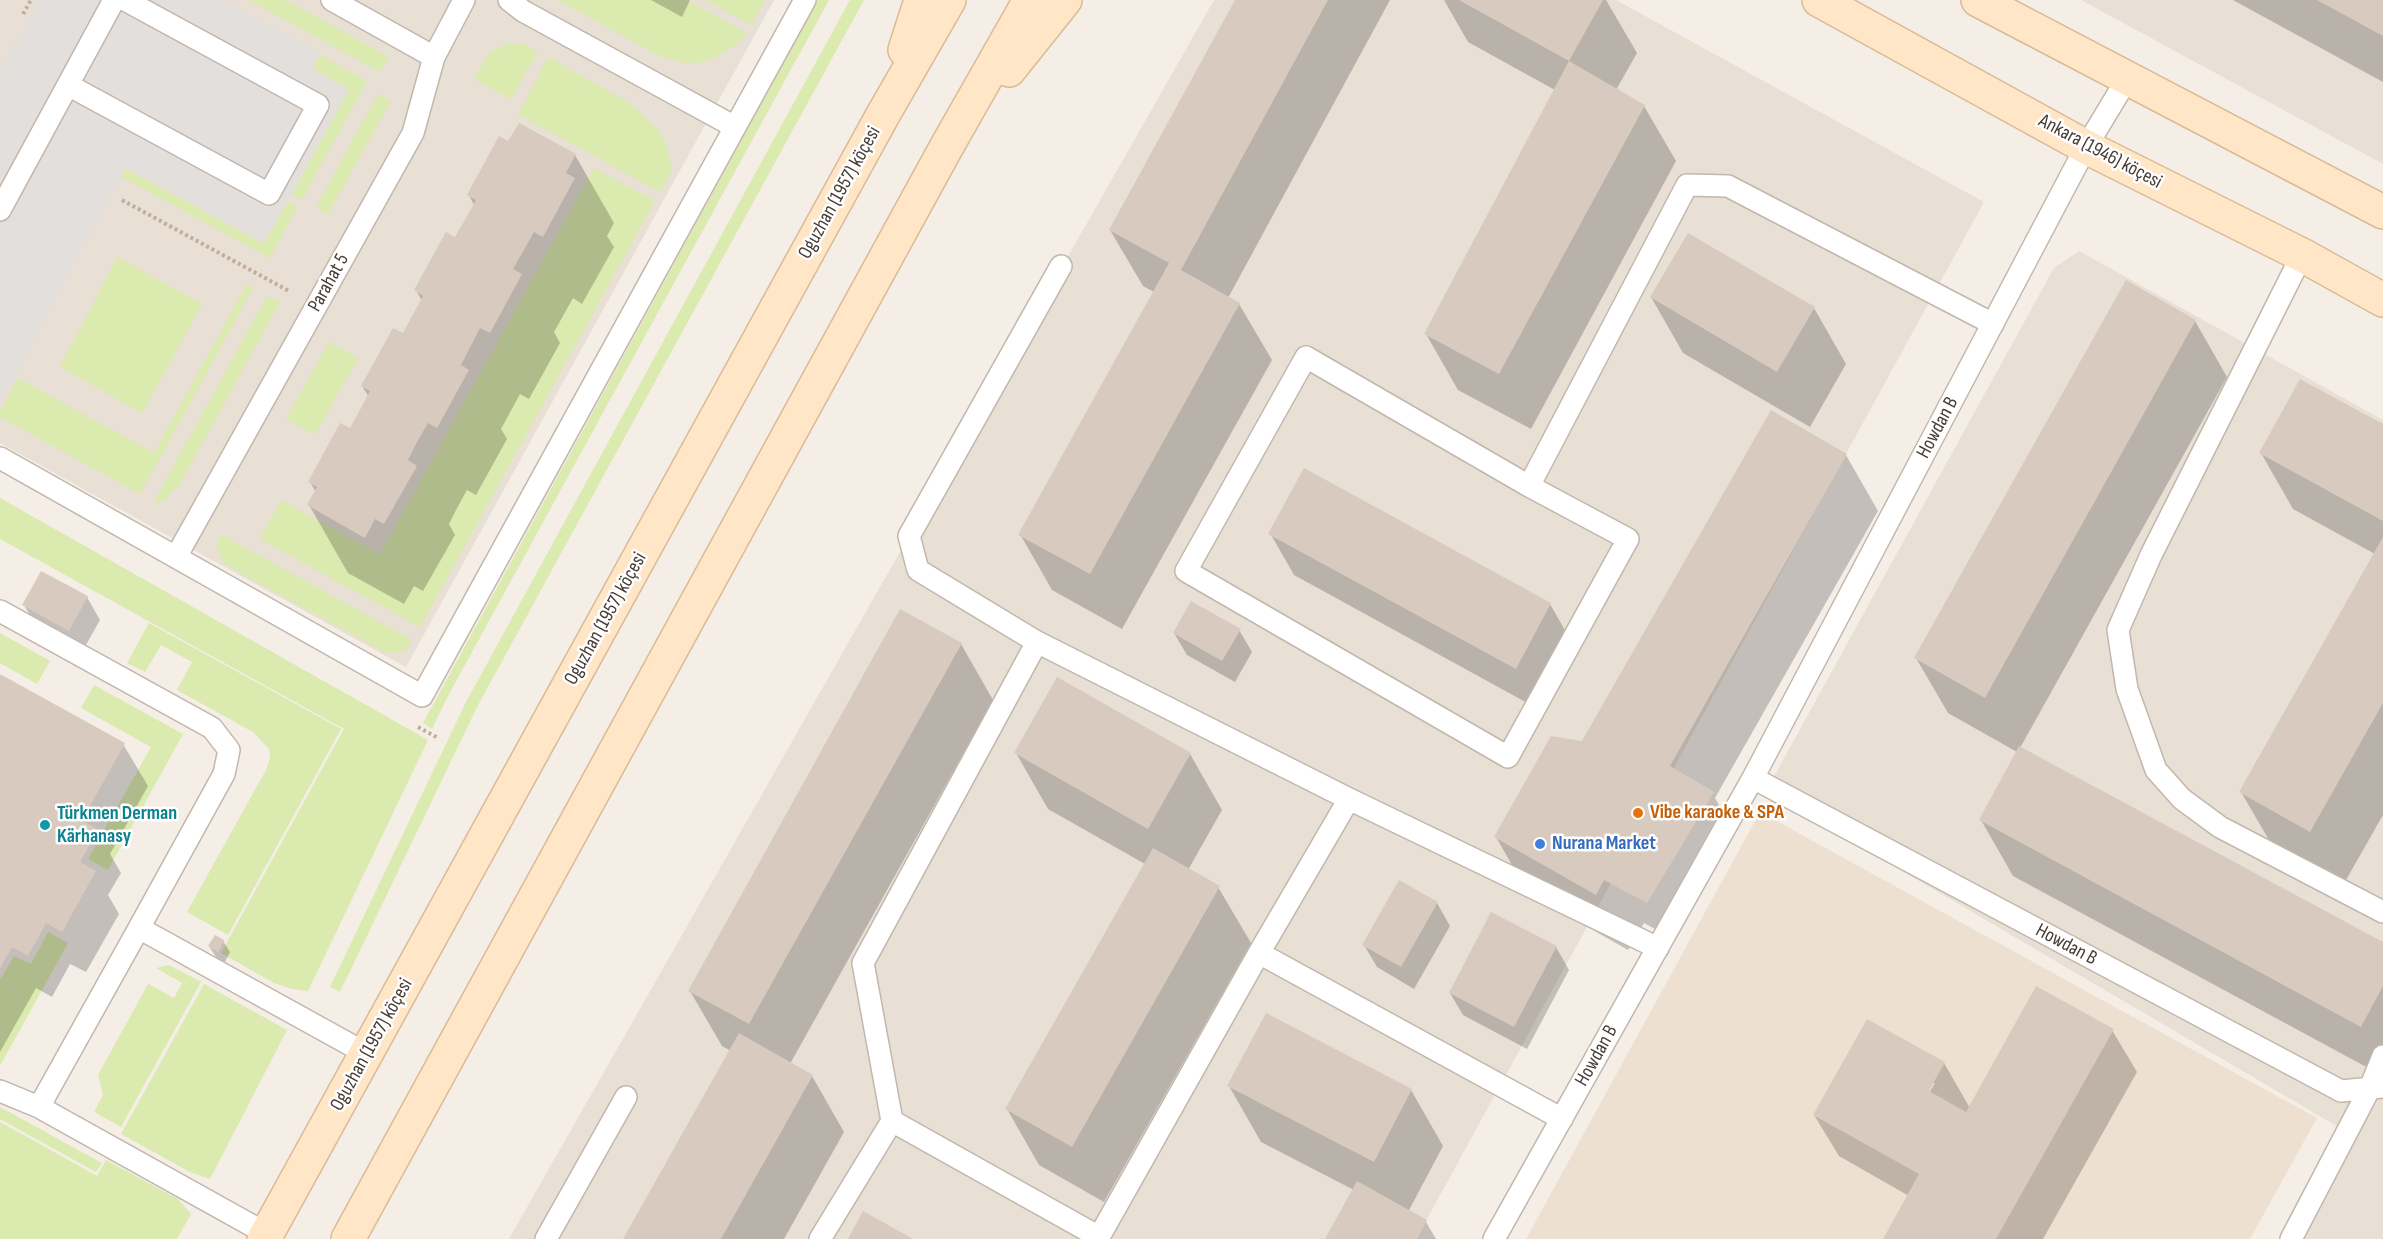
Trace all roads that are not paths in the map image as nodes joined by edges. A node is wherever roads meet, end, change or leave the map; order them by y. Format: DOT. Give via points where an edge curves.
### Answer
graph roads {
  1 [pos="114,0"];
  2 [pos="125,0"];
  3 [pos="332,0"];
  4 [pos="464,0"];
  5 [pos="509,0"];
  6 [pos="805,0"];
  7 [pos="921,0"];
  8 [pos="949,0"];
  9 [pos="1030,0"];
  10 [pos="1065,0"];
  11 [pos="1819,0"];
  12 [pos="1978,0"];
  13 [pos="434,57"];
  14 [pos="2127,79"];
  15 [pos="68,85"];
  16 [pos="884,113"];
  17 [pos="735,127"];
  18 [pos="947,146"];
  19 [pos="2086,147"];
  20 [pos="0,210"];
  21 [pos="2383,212"];
  22 [pos="2302,255"];
  23 [pos="1061,266"];
  24 [pos="2383,300"];
  25 [pos="1993,324"];
  26 [pos="0,458"];
  27 [pos="1529,486"];
  28 [pos="176,557"];
  29 [pos="0,611"];
  30 [pos="1037,642"];
  31 [pos="1753,778"];
  32 [pos="1349,799"];
  33 [pos="2383,912"];
  34 [pos="139,928"];
  35 [pos="1658,948"];
  36 [pos="1259,953"];
  37 [pos="367,1054"];
  38 [pos="2383,1056"];
  39 [pos="2377,1087"];
  40 [pos="0,1091"];
  41 [pos="626,1097"];
  42 [pos="39,1107"];
  43 [pos="1562,1119"];
  44 [pos="892,1120"];
  45 [pos="266,1236"];
  46 [pos="1101,1238"];
  47 [pos="348,1239"];
  48 [pos="546,1239"];
  49 [pos="820,1239"];
  50 [pos="1494,1239"];
  51 [pos="2292,1239"];
  1 -- 15 [label="lane"];
  2 -- 15 [label="lane" via="318,105 269,194"];
  3 -- 13 [label="lane"];
  4 -- 13 [label="lane, Parahat 5"];
  5 -- 17 [label="lane"];
  6 -- 17 [label="lane"];
  7 -- 16 [label="main road"];
  8 -- 16 [label="main road, Oguzhan (1957) köçesi"];
  9 -- 18 [label="main road"];
  10 -- 18 [label="main road"];
  11 -- 19 [label="main road, Ankara (1946) köçesi"];
  12 -- 14 [label="main road"];
  13 -- 28 [label="lane, Parahat 5" via="413,133"];
  14 -- 19 [label="lane, Howdan B"];
  14 -- 21 [label="main road"];
  15 -- 20 [label="lane"];
  16 -- 37 [label="main road, Oguzhan (1957) köçesi"];
  17 -- 28 [label="lane" via="422,696"];
  18 -- 47 [label="main road"];
  19 -- 22 [label="main road, Ankara (1946) köçesi"];
  19 -- 25 [label="lane, Howdan B"];
  22 -- 24 [label="main road, Ankara (1946) köçesi"];
  22 -- 33 [label="lane" via="2151,555 2118,630 2127,689 2156,770 2182,799 2220,827"];
  23 -- 30 [label="lane" via="909,536 918,570"];
  25 -- 27 [label="lane" via="1728,186 1687,185"];
  25 -- 31 [label="lane, Howdan B"];
  26 -- 28 [label="lane"];
  27 -- 27 [label="lane" via="1629,539 1508,757 1186,571 1306,357"];
  29 -- 34 [label="lane" via="212,728 229,750 224,774"];
  30 -- 32 [label="lane"];
  30 -- 44 [label="lane" via="863,963"];
  31 -- 35 [label="lane, Howdan B"];
  31 -- 39 [label="lane, Howdan B" via="2341,1091"];
  32 -- 35 [label="lane"];
  32 -- 36 [label="lane"];
  34 -- 37 [label="lane"];
  34 -- 42 [label="lane"];
  35 -- 43 [label="lane, Howdan B"];
  36 -- 43 [label="lane"];
  36 -- 46 [label="lane"];
  37 -- 45 [label="main road, Oguzhan (1957) köçesi"];
  38 -- 39 [label="lane"];
  39 -- 51 [label="lane"];
  40 -- 42 [label="lane"];
  41 -- 48 [label="lane"];
  42 -- 45 [label="lane"];
  43 -- 50 [label="lane, Howdan B"];
  44 -- 46 [label="lane"];
  44 -- 49 [label="lane"];
}
